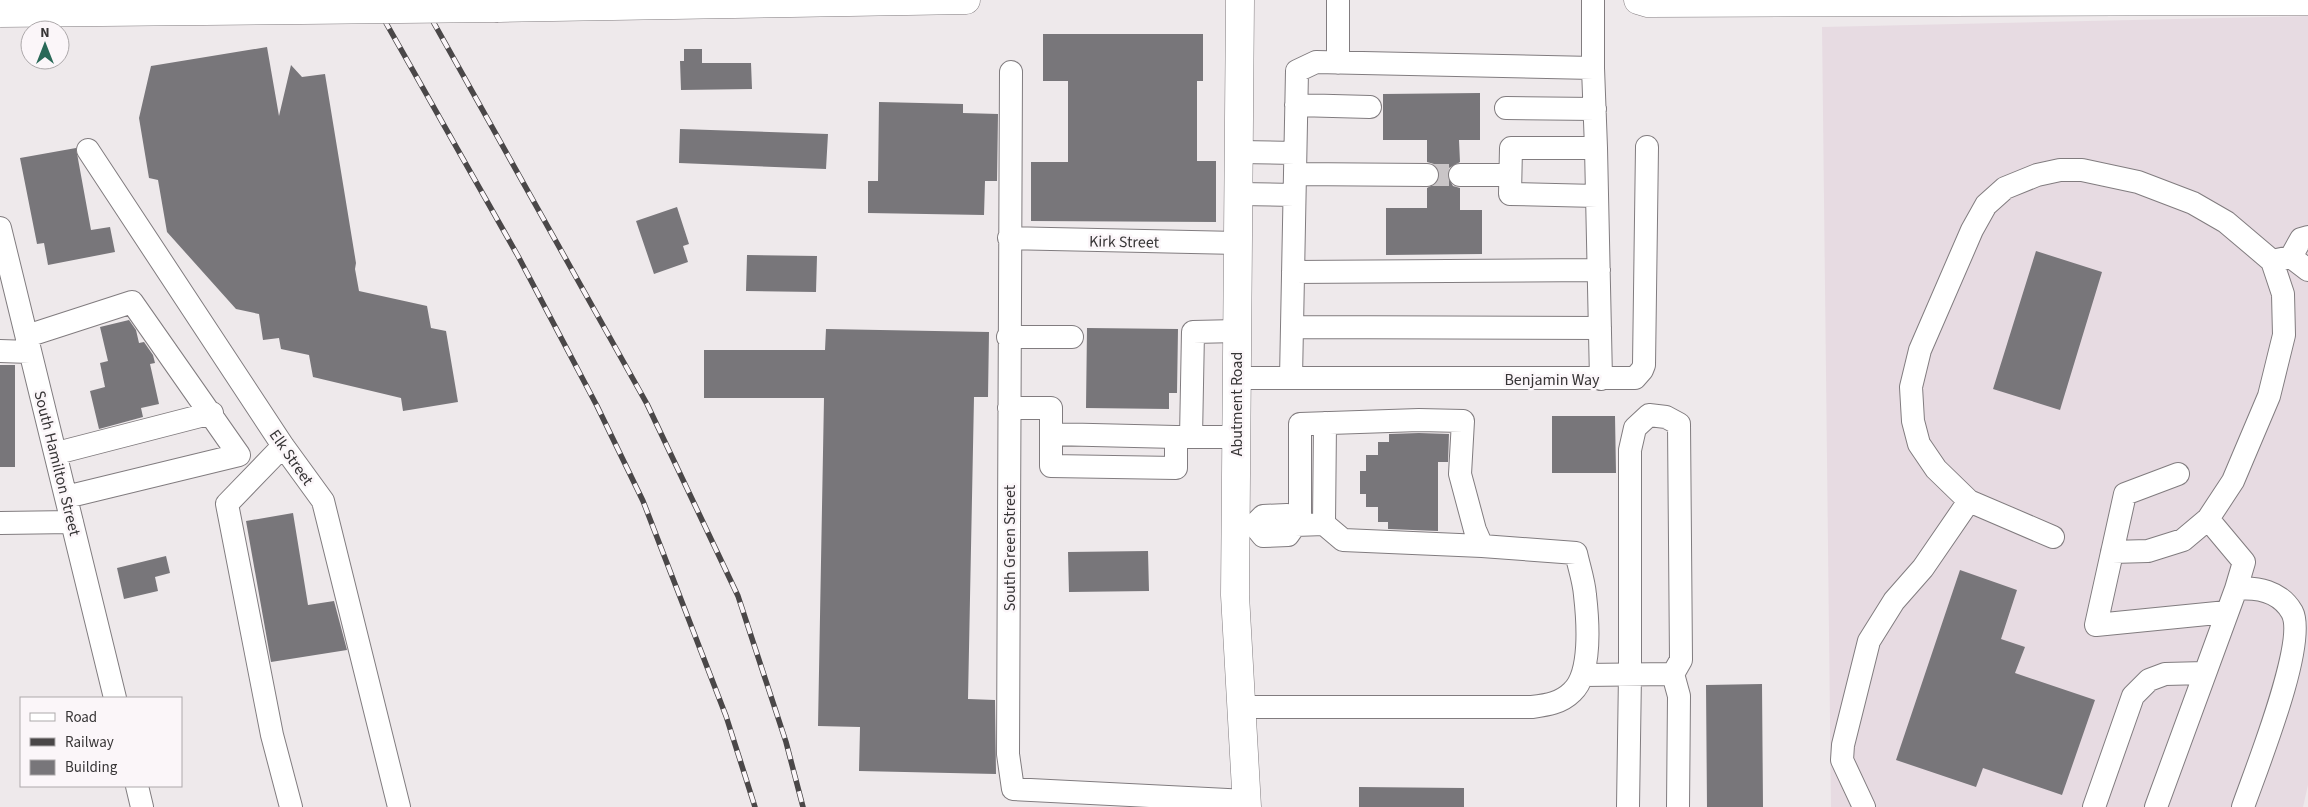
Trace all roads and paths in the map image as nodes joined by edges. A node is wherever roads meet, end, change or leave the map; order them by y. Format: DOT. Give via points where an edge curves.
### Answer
graph roads {
  1 [pos="966,0"];
  2 [pos="1240,0"];
  3 [pos="1338,0"];
  4 [pos="1593,0"];
  5 [pos="1638,0"];
  6 [pos="2308,1"];
  7 [pos="0,13"];
  8 [pos="1338,63"];
  9 [pos="1593,68"];
  10 [pos="1010,72"];
  11 [pos="1296,105"];
  12 [pos="1370,106"];
  13 [pos="1506,108"];
  14 [pos="1595,109"];
  15 [pos="1596,148"];
  16 [pos="1647,148"];
  17 [pos="88,150"];
  18 [pos="1239,152"];
  19 [pos="1295,174"];
  20 [pos="1427,175"];
  21 [pos="1460,175"];
  22 [pos="1510,175"];
  23 [pos="1238,194"];
  24 [pos="1598,196"];
  25 [pos="0,228"];
  26 [pos="2308,237"];
  27 [pos="1009,238"];
  28 [pos="1238,243"];
  29 [pos="4,262"];
  30 [pos="2290,263"];
  31 [pos="1599,270"];
  32 [pos="1293,272"];
  33 [pos="1292,327"];
  34 [pos="1600,328"];
  35 [pos="1237,331"];
  36 [pos="1008,337"];
  37 [pos="1072,337"];
  38 [pos="29,344"];
  39 [pos="0,351"];
  40 [pos="1236,378"];
  41 [pos="1291,378"];
  42 [pos="1601,379"];
  43 [pos="1009,408"];
  44 [pos="212,413"];
  45 [pos="1325,423"];
  46 [pos="1051,434"];
  47 [pos="1184,437"];
  48 [pos="1236,437"];
  49 [pos="283,446"];
  50 [pos="57,454"];
  51 [pos="2178,474"];
  52 [pos="66,497"];
  53 [pos="1969,501"];
  54 [pos="2208,519"];
  55 [pos="72,522"];
  56 [pos="0,523"];
  57 [pos="1324,524"];
  58 [pos="1298,525"];
  59 [pos="1245,526"];
  60 [pos="2054,537"];
  61 [pos="1482,546"];
  62 [pos="2112,552"];
  63 [pos="2236,589"];
  64 [pos="2227,612"];
  65 [pos="2205,673"];
  66 [pos="1630,674"];
  67 [pos="1673,674"];
  68 [pos="1583,675"];
  69 [pos="115,697"];
  70 [pos="1240,707"];
  71 [pos="137,787"];
  72 [pos="1247,804"];
  73 [pos="142,807"];
  74 [pos="291,807"];
  75 [pos="399,807"];
  76 [pos="1628,807"];
  77 [pos="1678,807"];
  78 [pos="1864,807"];
  79 [pos="2094,807"];
  80 [pos="2156,807"];
  81 [pos="2243,807"];
  1 -- 7 [label="main road, bridge"];
  2 -- 18 [label="main road, Abutment Road"];
  3 -- 8 [label="street"];
  4 -- 9 [label="street"];
  5 -- 6 [label="main road" via="1648,3"];
  8 -- 9 [label="street"];
  8 -- 11 [label="street" via="1316,62 1297,71"];
  9 -- 14 [label="street"];
  10 -- 27 [label="street, South Green Street"];
  11 -- 12 [label="street"];
  11 -- 19 [label="street"];
  13 -- 14 [label="street"];
  14 -- 15 [label="street"];
  15 -- 22 [label="street" via="1511,148"];
  15 -- 24 [label="street"];
  16 -- 42 [label="street, Benjamin Way" via="1644,366 1635,378"];
  17 -- 49 [label="street, Elk Street"];
  18 -- 19 [label="street"];
  18 -- 23 [label="main road, Abutment Road"];
  19 -- 20 [label="street"];
  19 -- 23 [label="street"];
  19 -- 32 [label="street"];
  21 -- 22 [label="street"];
  22 -- 24 [label="street" via="1510,194"];
  23 -- 28 [label="main road, Abutment Road"];
  24 -- 31 [label="street"];
  25 -- 29 [label="street, South Hamilton Street"];
  26 -- 30 [label="street" via="2301,240"];
  27 -- 28 [label="street, Kirk Street"];
  27 -- 36 [label="street, South Green Street"];
  28 -- 35 [label="main road, Abutment Road"];
  29 -- 38 [label="street, South Hamilton Street"];
  30 -- 53 [label="street" via="2193,203 2138,182 2082,170 2060,170 2005,188 1986,206 1972,230 1920,350 1911,387 1913,421 1920,444 1936,469"];
  30 -- 54 [label="street" via="2283,294 2284,335 2269,396 2233,481"];
  31 -- 32 [label="street"];
  31 -- 34 [label="street"];
  32 -- 33 [label="street"];
  33 -- 34 [label="street"];
  33 -- 41 [label="street"];
  34 -- 42 [label="street"];
  35 -- 40 [label="main road, Abutment Road"];
  35 -- 47 [label="street" via="1193,332"];
  36 -- 37 [label="street"];
  36 -- 43 [label="street, South Green Street"];
  38 -- 39 [label="street"];
  38 -- 44 [label="street" via="132,302"];
  38 -- 50 [label="street, South Hamilton Street"];
  40 -- 41 [label="street, Benjamin Way"];
  40 -- 48 [label="main road, Abutment Road"];
  41 -- 42 [label="street, Benjamin Way"];
  43 -- 46 [label="street" via="1052,408"];
  43 -- 72 [label="street, South Green Street" via="1008,754 1013,789"];
  44 -- 50 [label="street"];
  44 -- 52 [label="street" via="239,455"];
  45 -- 57 [label="street"];
  45 -- 58 [label="street" via="1300,424"];
  45 -- 61 [label="street" via="1463,421 1460,474"];
  46 -- 47 [label="street"];
  46 -- 47 [label="street" via="1051,466 1176,468"];
  47 -- 48 [label="street"];
  48 -- 59 [label="main road, Abutment Road"];
  49 -- 74 [label="street" via="227,504 272,735"];
  49 -- 75 [label="street, Elk Street" via="323,501"];
  50 -- 52 [label="street, South Hamilton Street"];
  51 -- 62 [label="street" via="2125,494"];
  52 -- 55 [label="street, South Hamilton Street"];
  53 -- 60 [label="street"];
  53 -- 78 [label="street" via="1923,568 1894,601 1870,641 1842,760"];
  54 -- 62 [label="street" via="2183,540 2148,551"];
  54 -- 63 [label="street" via="2244,562"];
  55 -- 56 [label="street"];
  55 -- 69 [label="street, South Hamilton Street"];
  57 -- 58 [label="street"];
  57 -- 61 [label="street" via="1343,540"];
  58 -- 59 [label="street" via="1287,516 1263,516"];
  59 -- 70 [label="main road, Abutment Road" via="1235,595"];
  61 -- 68 [label="street" via="1576,553 1585,594"];
  62 -- 64 [label="street" via="2096,625"];
  63 -- 64 [label="street"];
  63 -- 81 [label="street" via="2256,588 2277,596 2292,613 2296,634 2290,667"];
  64 -- 65 [label="street"];
  65 -- 79 [label="street" via="2165,674 2149,680 2133,696"];
  65 -- 80 [label="street"];
  66 -- 67 [label="street"];
  66 -- 67 [label="street" via="1630,450 1635,428 1649,415 1666,416 1679,424 1682,660"];
  66 -- 68 [label="street"];
  66 -- 76 [label="street"];
  67 -- 77 [label="street" via="1679,696"];
  68 -- 70 [label="street" via="1572,692 1560,700 1532,707"];
  70 -- 72 [label="main road, Abutment Road"];
  71 -- 73 [label="street"];
}
